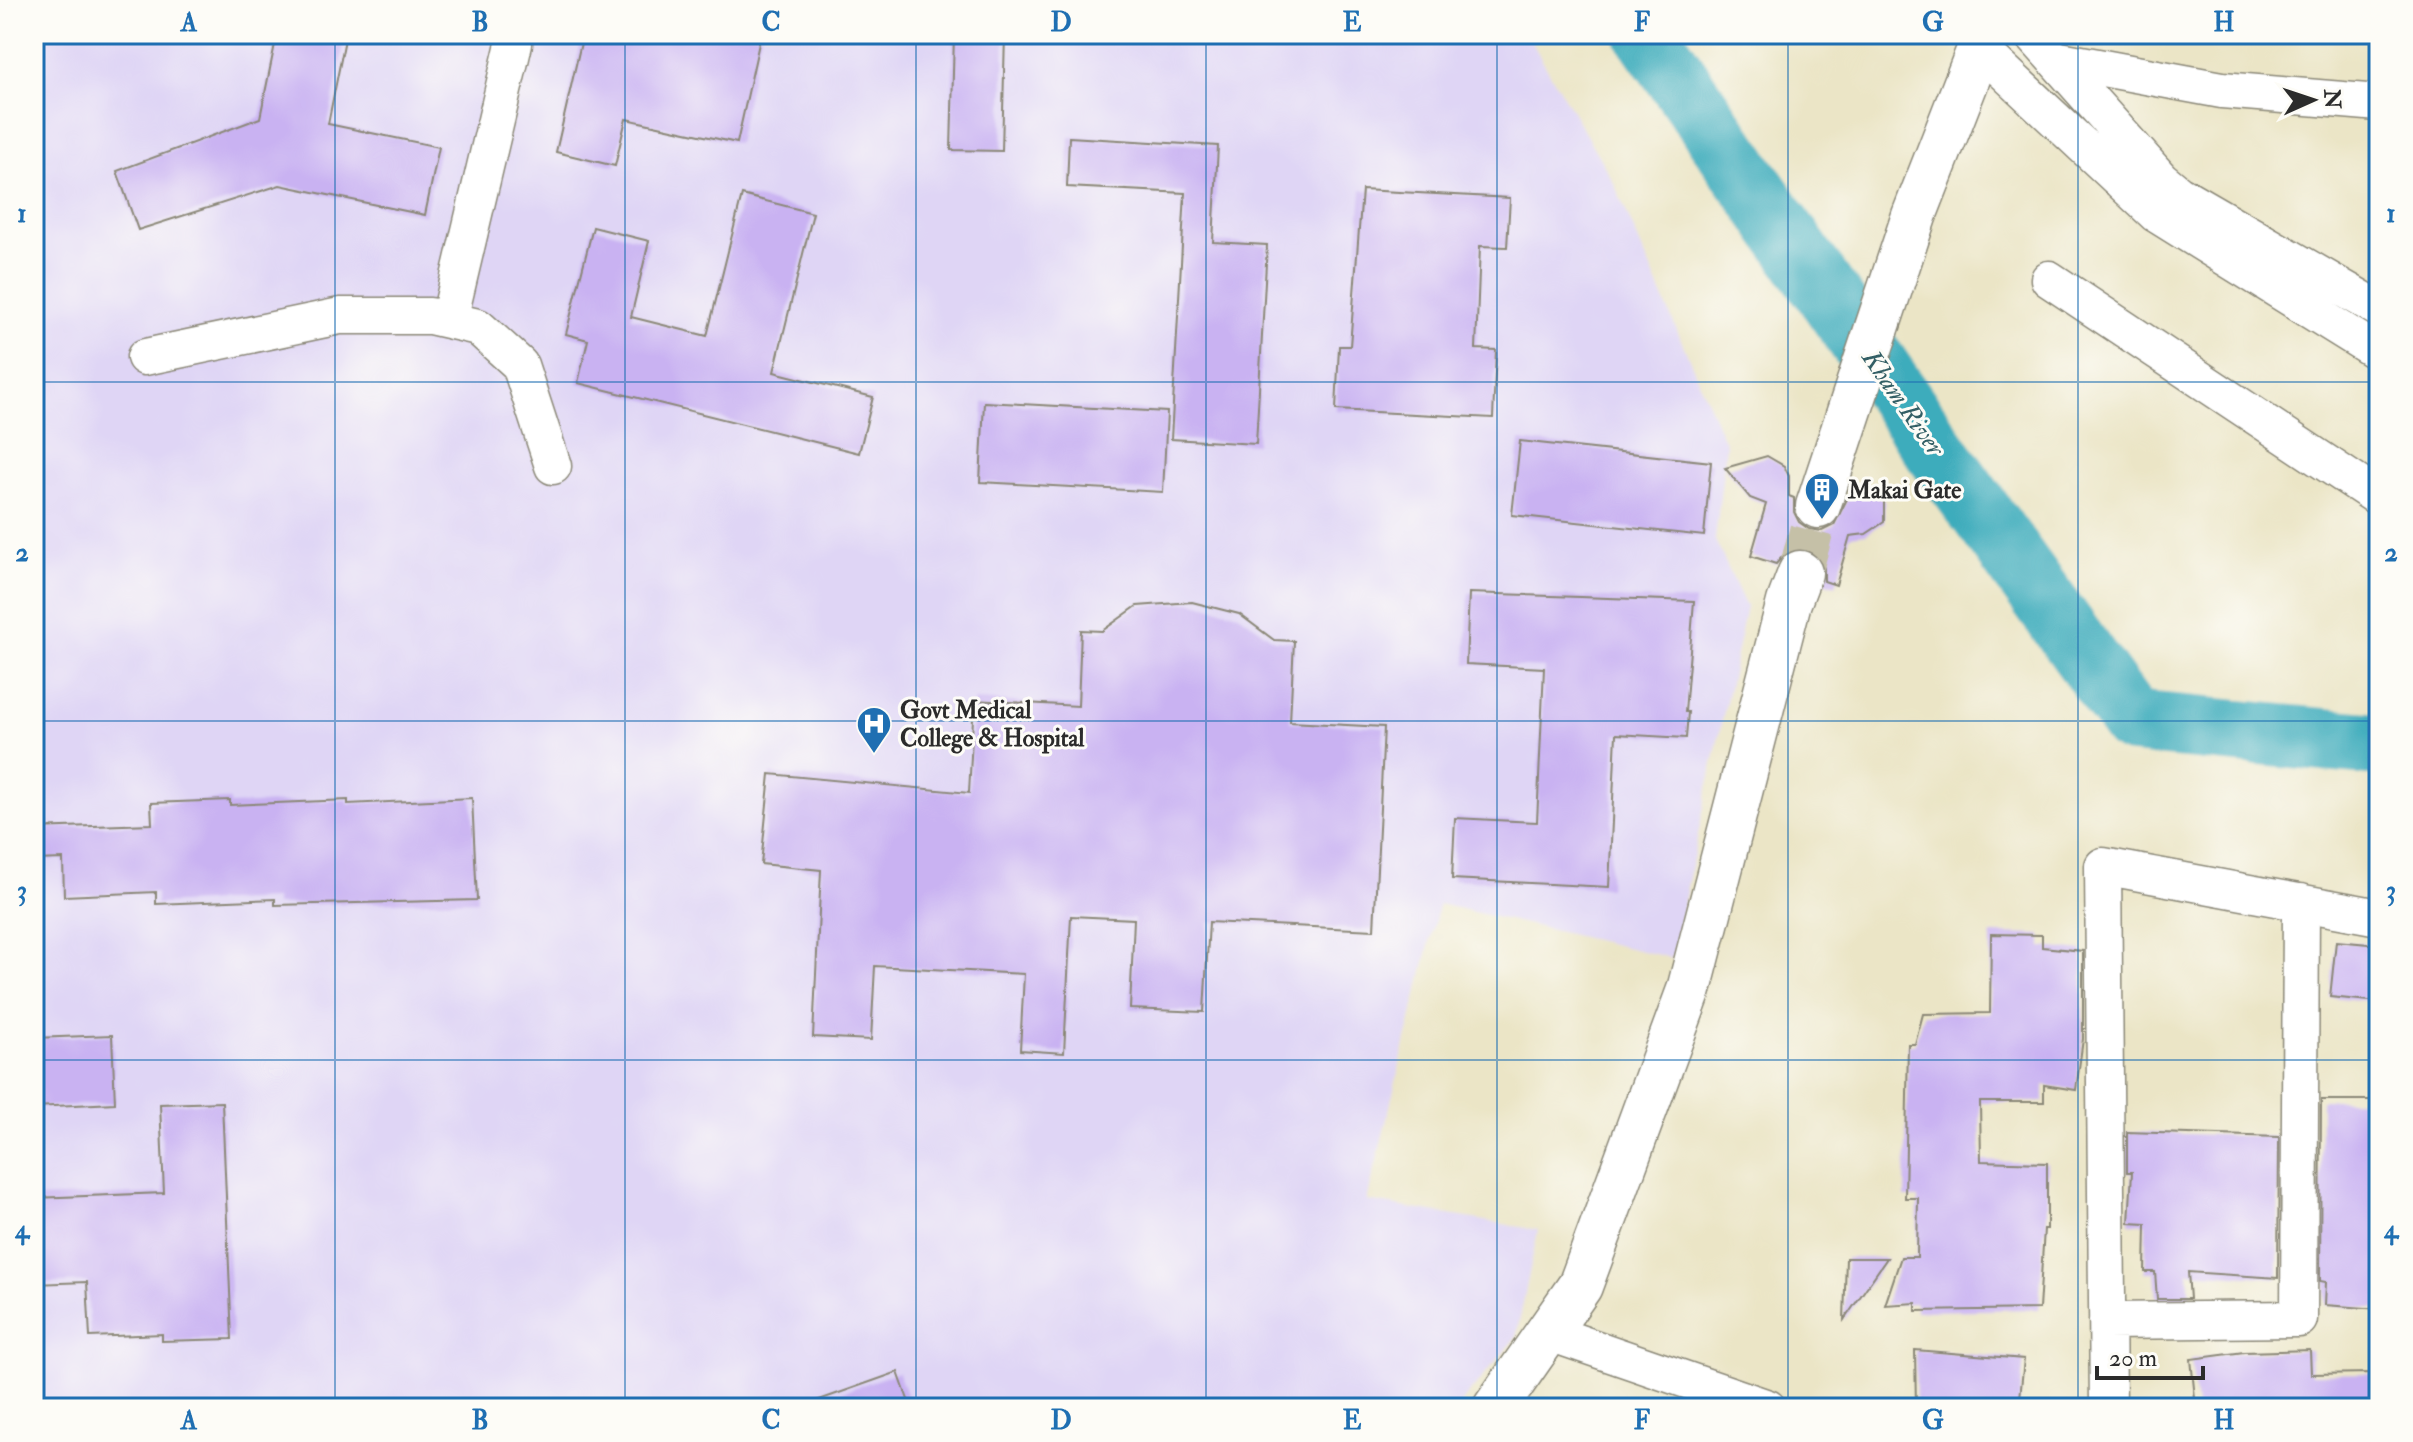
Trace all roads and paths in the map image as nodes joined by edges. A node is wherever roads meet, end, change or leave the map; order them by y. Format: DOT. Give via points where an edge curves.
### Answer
graph roads {
  1 [pos="512,34"];
  2 [pos="1983,41"];
  3 [pos="2043,47"];
  4 [pos="2379,103"];
  5 [pos="2049,279"];
  6 [pos="2379,309"];
  7 [pos="449,320"];
  8 [pos="2379,353"];
  9 [pos="145,357"];
  10 [pos="553,466"];
  11 [pos="2379,498"];
  12 [pos="1818,506"];
  13 [pos="1800,573"];
  14 [pos="2301,902"];
  15 [pos="2379,917"];
  16 [pos="2107,1321"];
  17 [pos="1550,1333"];
  18 [pos="1495,1408"];
  19 [pos="1768,1408"];
  20 [pos="2108,1408"];
  1 -- 7 [label="street" via="514,44"];
  2 -- 8 [label="street" via="2156,214"];
  2 -- 12 [label="street" via="1914,216"];
  3 -- 4 [label="street" via="2222,90"];
  3 -- 6 [label="street" via="2146,166 2178,193"];
  5 -- 11 [label="street"];
  7 -- 9 [label="street" via="340,316"];
  7 -- 10 [label="street" via="478,327 520,365"];
  13 -- 17 [label="street" via="1689,990 1580,1286"];
  14 -- 15 [label="street"];
  14 -- 16 [label="street" via="2299,1319"];
  14 -- 16 [label="street" via="2103,866"];
  16 -- 20 [label="street"];
  17 -- 18 [label="street"];
  17 -- 19 [label="street"];
}
